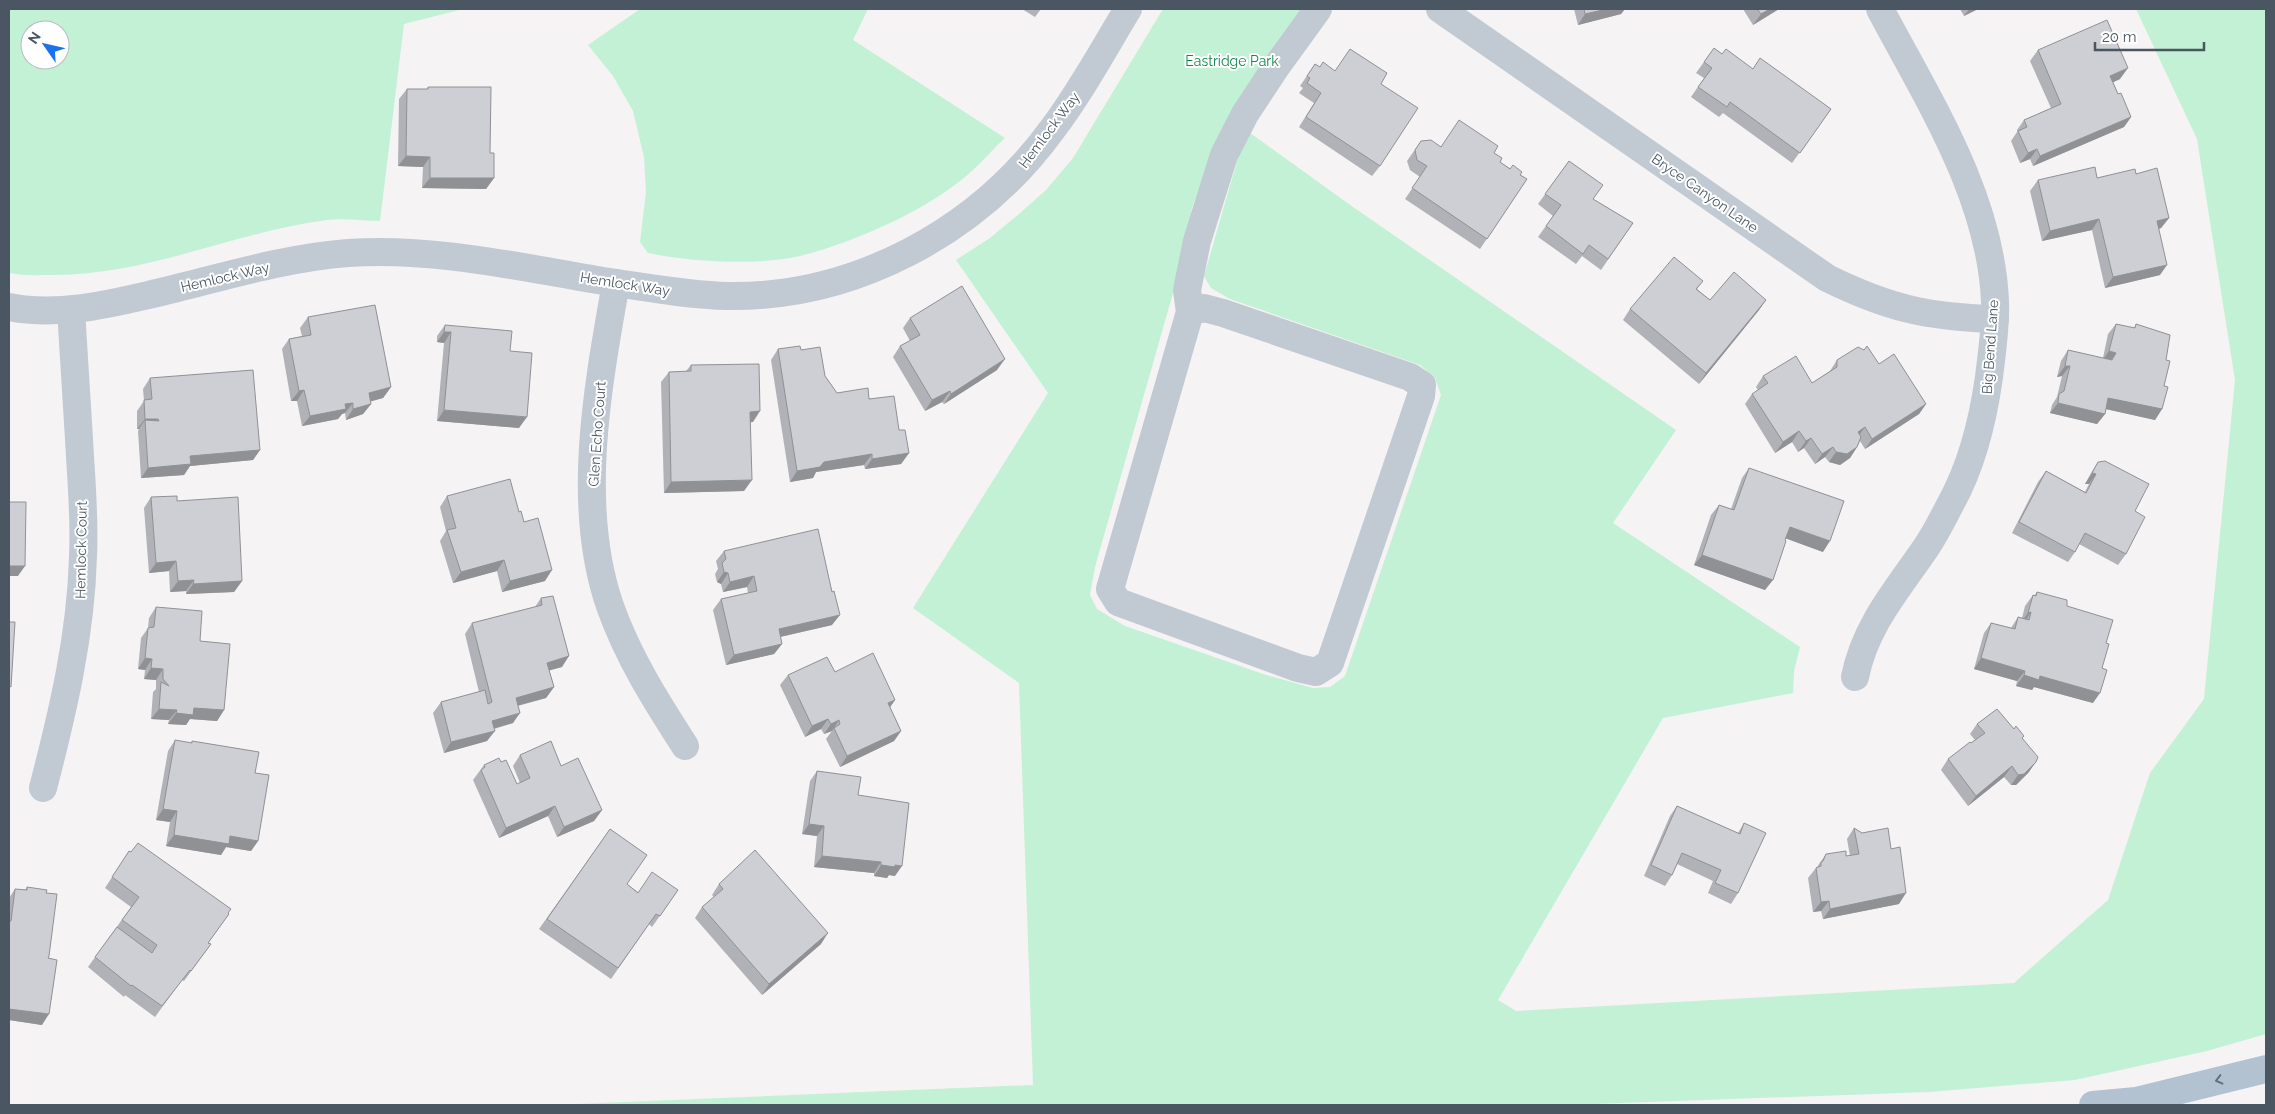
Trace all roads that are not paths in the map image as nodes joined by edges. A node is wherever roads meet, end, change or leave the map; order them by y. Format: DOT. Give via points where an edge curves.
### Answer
graph roads {
  1 [pos="1128,9"];
  2 [pos="1318,9"];
  3 [pos="1440,9"];
  4 [pos="1880,9"];
  5 [pos="616,283"];
  6 [pos="9,307"];
  7 [pos="71,310"];
  8 [pos="1190,312"];
  9 [pos="1994,319"];
  10 [pos="1854,677"];
  11 [pos="684,746"];
  12 [pos="43,788"];
  13 [pos="2266,1069"];
  14 [pos="2093,1105"];
  1 -- 5 [label="street, Hemlock Way" via="1056,125 1014,175 969,214 884,266 782,294 728,296"];
  2 -- 8 [label="street" via="1250,106 1224,154 1197,241 1187,290"];
  3 -- 9 [label="street, Bryce Canyon Lane" via="1827,278 1901,308 1950,318"];
  4 -- 9 [label="street, Big Bend Lane" via="1962,166 1980,211 1990,254"];
  5 -- 7 [label="street, Hemlock Way" via="440,255 349,253 310,257 103,306"];
  5 -- 11 [label="street, Glen Echo Court" via="602,364 592,463 599,566 623,640 646,686"];
  6 -- 7 [label="street, Hemlock Way"];
  7 -- 12 [label="street, Hemlock Court" via="84,556 72,664"];
  8 -- 8 [label="street" via="1110,588 1118,602 1316,672 1330,663 1421,396 1422,385 1410,377 1223,312 1204,308"];
  9 -- 10 [label="street, Big Bend Lane" via="1986,404 1972,456 1953,501 1926,547 1868,633"];
  13 -- 14 [label="main road, one-way" via="2136,1100"];
}
